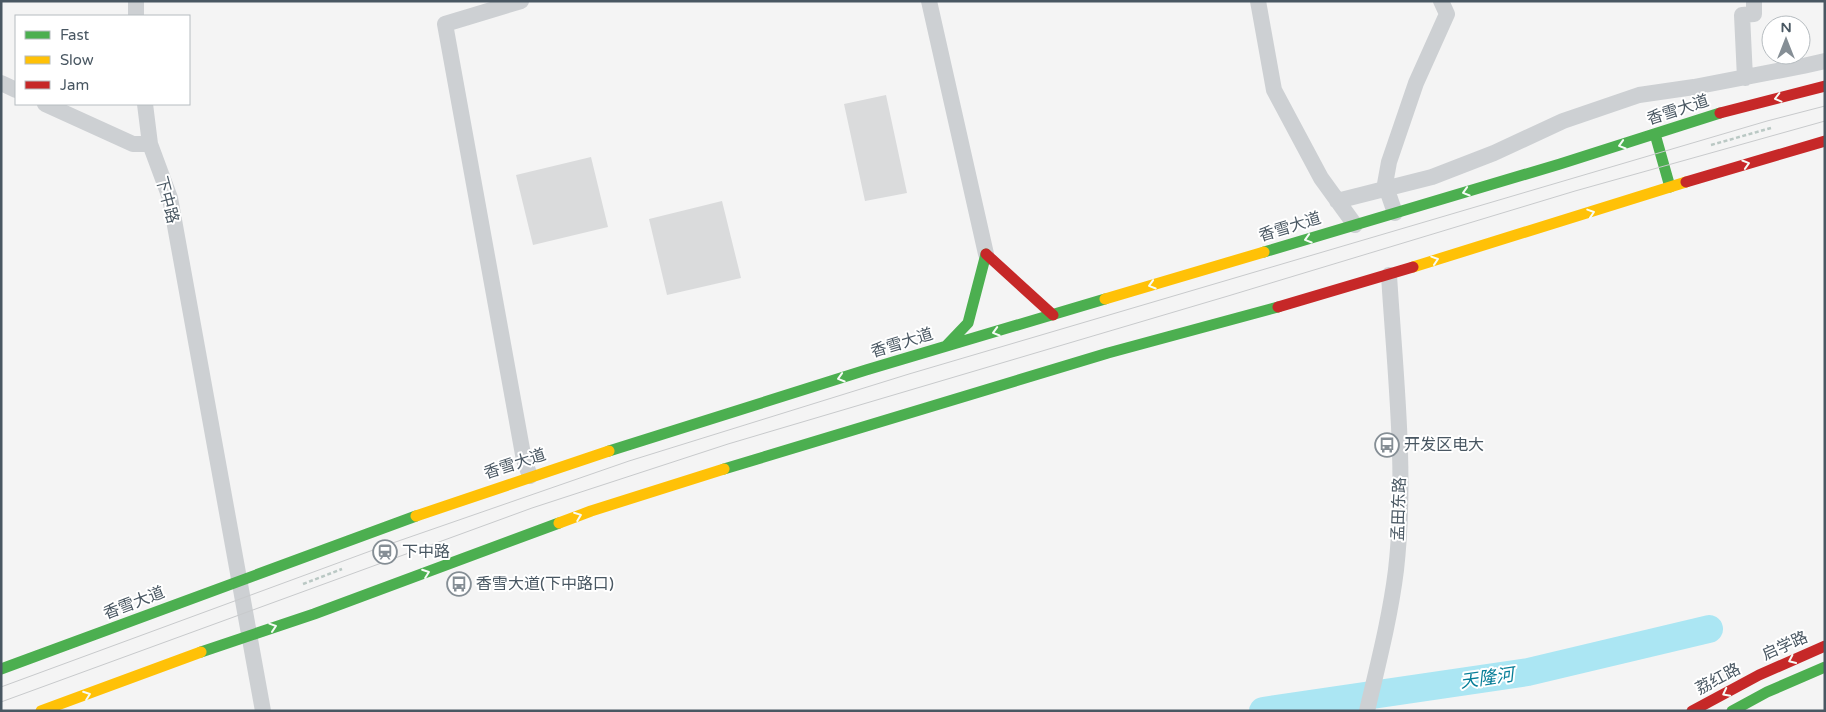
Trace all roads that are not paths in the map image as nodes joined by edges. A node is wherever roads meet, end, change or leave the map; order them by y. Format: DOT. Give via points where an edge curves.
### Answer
graph roads {
  1 [pos="136,1"];
  2 [pos="521,1"];
  3 [pos="929,1"];
  4 [pos="1258,1"];
  5 [pos="1441,1"];
  6 [pos="1754,1"];
  7 [pos="136,15"];
  8 [pos="1825,61"];
  9 [pos="1745,78"];
  10 [pos="1,83"];
  11 [pos="1825,86"];
  12 [pos="15,90"];
  13 [pos="47,105"];
  14 [pos="145,105"];
  15 [pos="1655,134"];
  16 [pos="1825,141"];
  17 [pos="150,144"];
  18 [pos="1670,187"];
  19 [pos="1386,188"];
  20 [pos="1338,201"];
  21 [pos="1395,213"];
  22 [pos="1354,225"];
  23 [pos="986,254"];
  24 [pos="1388,274"];
  25 [pos="1053,315"];
  26 [pos="946,346"];
  27 [pos="530,476"];
  28 [pos="239,580"];
  29 [pos="249,635"];
  30 [pos="1825,646"];
  31 [pos="1825,667"];
  32 [pos="1,669"];
  33 [pos="1759,675"];
  34 [pos="41,711"];
  35 [pos="263,711"];
  36 [pos="1367,711"];
  37 [pos="1692,711"];
  38 [pos="1732,711"];
  1 -- 7 [label="street"];
  2 -- 27 [label="street" via="445,24 524,460"];
  3 -- 23 [label="street"];
  4 -- 20 [label="street" via="1274,90 1321,178"];
  5 -- 19 [label="street" via="1447,14 1416,83 1389,162"];
  6 -- 9 [label="street" via="1754,14 1742,15"];
  8 -- 9 [label="street"];
  9 -- 19 [label="street" via="1639,95 1563,121 1432,177"];
  10 -- 12 [label="street"];
  11 -- 15 [label="main road, 香雪大道, one-way" via="1736,108"];
  13 -- 17 [label="street" via="133,144"];
  14 -- 17 [label="street, 下中路"];
  15 -- 18 [label="main road"];
  15 -- 21 [label="main road, 香雪大道, one-way"];
  18 -- 16 [label="main road, one-way"];
  17 -- 28 [label="street, 下中路" via="170,198"];
  24 -- 18 [label="main road, one-way"];
  19 -- 20 [label="street"];
  19 -- 21 [label="street"];
  20 -- 22 [label="street"];
  21 -- 22 [label="main road, 香雪大道"];
  22 -- 25 [label="main road, 香雪大道, one-way"];
  23 -- 25 [label="main road"];
  23 -- 26 [label="main road" via="968,323"];
  29 -- 24 [label="main road, one-way" via="332,608 591,511 777,452"];
  24 -- 36 [label="street, 孟田东路" via="1400,505 1386,632"];
  25 -- 26 [label="main road, 香雪大道, one-way"];
  26 -- 27 [label="main road, 香雪大道, one-way"];
  27 -- 28 [label="main road, 香雪大道"];
  28 -- 29 [label="street, 下中路"];
  28 -- 32 [label="main road, 香雪大道"];
  34 -- 29 [label="main road, one-way"];
  29 -- 35 [label="street, 下中路"];
  30 -- 33 [label="main road, 启学路, one-way"];
  31 -- 38 [label="main road"];
  33 -- 37 [label="main road, 荔红路, one-way"];
}
